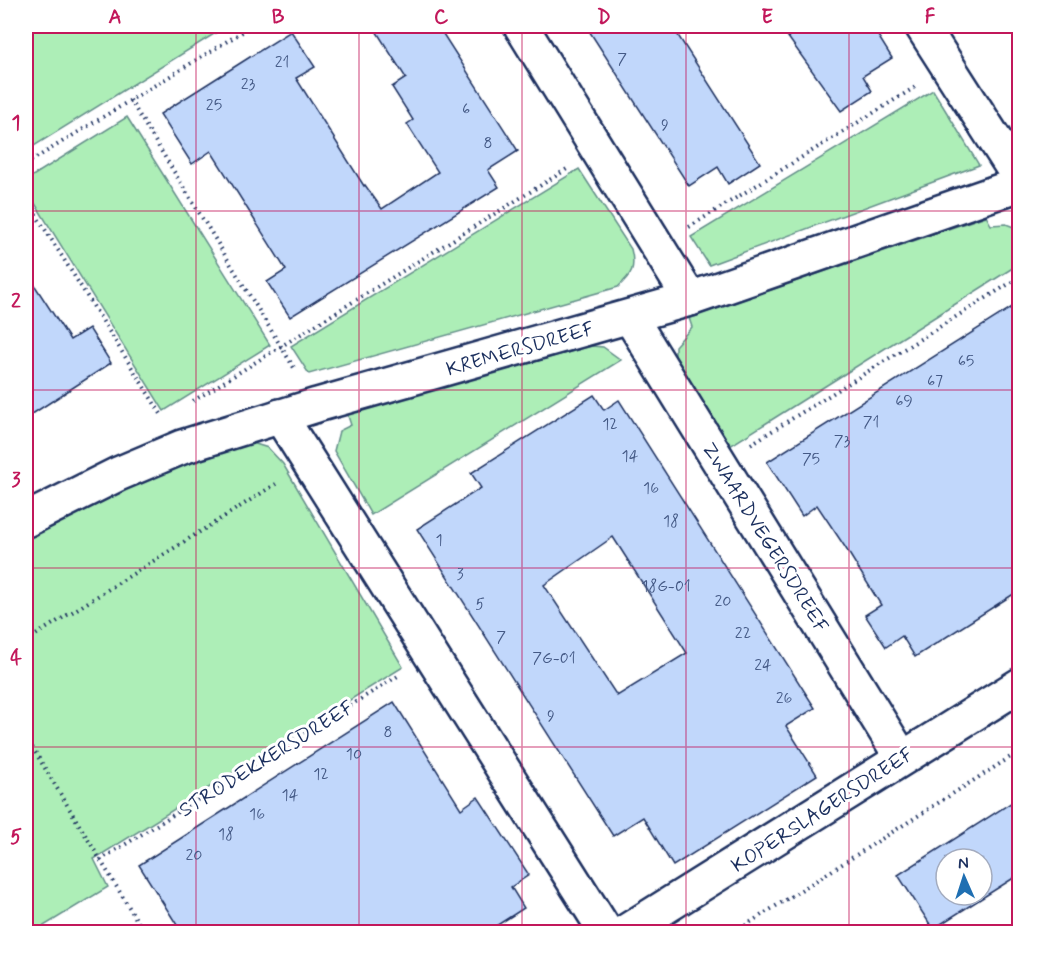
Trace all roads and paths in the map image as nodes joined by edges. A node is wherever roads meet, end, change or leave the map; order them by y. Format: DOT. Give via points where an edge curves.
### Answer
graph roads {
  1 [pos="252,26"];
  2 [pos="521,26"];
  3 [pos="922,26"];
  4 [pos="948,66"];
  5 [pos="129,100"];
  6 [pos="598,150"];
  7 [pos="26,164"];
  8 [pos="1020,182"];
  9 [pos="26,199"];
  10 [pos="657,246"];
  11 [pos="1020,277"];
  12 [pos="690,299"];
  13 [pos="630,317"];
  14 [pos="280,346"];
  15 [pos="317,405"];
  16 [pos="280,416"];
  17 [pos="165,419"];
  18 [pos="182,447"];
  19 [pos="311,462"];
  20 [pos="720,463"];
  21 [pos="26,520"];
  22 [pos="26,641"];
  23 [pos="431,656"];
  24 [pos="1020,686"];
  25 [pos="26,737"];
  26 [pos="1020,751"];
  27 [pos="902,758"];
  28 [pos="100,860"];
  29 [pos="144,933"];
  30 [pos="606,933"];
  31 [pos="625,933"];
  32 [pos="735,933"];
  1 -- 5 [label="path"];
  2 -- 6 [label="street"];
  3 -- 4 [label="street"];
  4 -- 8 [label="street"];
  4 -- 10 [label="path"];
  5 -- 7 [label="path"];
  5 -- 14 [label="path"];
  6 -- 10 [label="street"];
  6 -- 14 [label="path"];
  8 -- 12 [label="street, KREMERSDREEF"];
  9 -- 17 [label="path"];
  10 -- 12 [label="street"];
  11 -- 20 [label="path"];
  12 -- 13 [label="street, KREMERSDREEF"];
  13 -- 15 [label="street, KREMERSDREEF"];
  13 -- 20 [label="street, ZWAARDVEGERSDREEF"];
  14 -- 15 [label="path"];
  14 -- 17 [label="path"];
  15 -- 16 [label="street, KREMERSDREEF"];
  16 -- 18 [label="street, KREMERSDREEF"];
  16 -- 19 [label="street"];
  17 -- 18 [label="path"];
  18 -- 21 [label="street, KREMERSDREEF"];
  19 -- 22 [label="path"];
  19 -- 23 [label="street"];
  20 -- 27 [label="street, ZWAARDVEGERSDREEF"];
  23 -- 28 [label="path, STRODEKKERSDREEF"];
  23 -- 30 [label="street"];
  24 -- 27 [label="street, KOPERSLAGERSDREEF"];
  25 -- 28 [label="path"];
  26 -- 32 [label="path"];
  27 -- 31 [label="street, KOPERSLAGERSDREEF"];
  28 -- 29 [label="path"];
}
